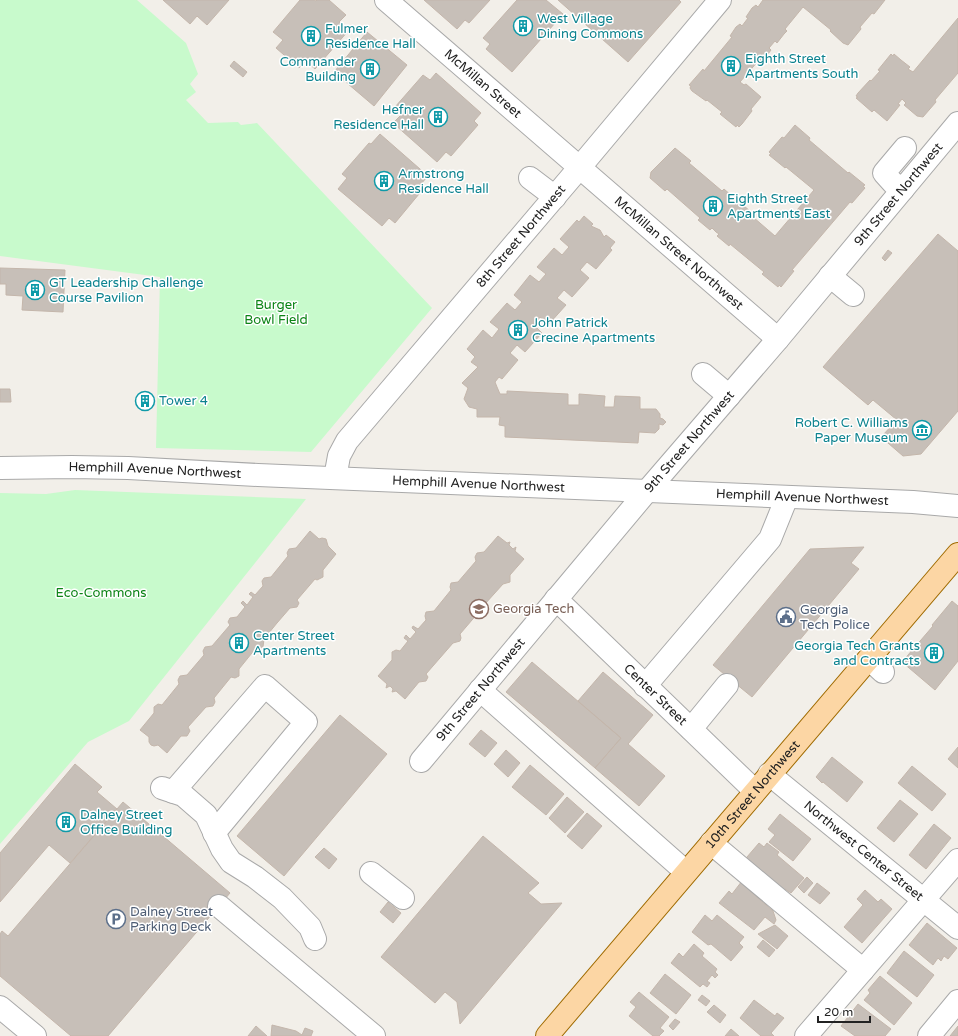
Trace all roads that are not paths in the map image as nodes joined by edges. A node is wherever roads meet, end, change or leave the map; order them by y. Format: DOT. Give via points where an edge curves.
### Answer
graph roads {
  1 [pos="386,0"];
  2 [pos="720,0"];
  3 [pos="958,123"];
  4 [pos="905,148"];
  5 [pos="580,168"];
  6 [pos="530,178"];
  7 [pos="903,189"];
  8 [pos="555,198"];
  9 [pos="830,276"];
  10 [pos="853,295"];
  11 [pos="778,339"];
  12 [pos="703,374"];
  13 [pos="729,396"];
  14 [pos="0,468"];
  15 [pos="335,478"];
  16 [pos="647,491"];
  17 [pos="787,497"];
  18 [pos="958,506"];
  19 [pos="958,554"];
  20 [pos="556,599"];
  21 [pos="727,685"];
  22 [pos="645,686"];
  23 [pos="480,690"];
  24 [pos="691,729"];
  25 [pos="421,761"];
  26 [pos="769,774"];
  27 [pos="755,791"];
  28 [pos="214,833"];
  29 [pos="711,843"];
  30 [pos="958,860"];
  31 [pos="686,872"];
  32 [pos="371,873"];
  33 [pos="403,898"];
  34 [pos="924,900"];
  35 [pos="219,906"];
  36 [pos="958,928"];
  37 [pos="315,939"];
  38 [pos="863,970"];
  39 [pos="958,1001"];
  40 [pos="0,1007"];
  41 [pos="549,1035"];
  42 [pos="35,1036"];
  43 [pos="374,1036"];
  44 [pos="806,1036"];
  45 [pos="929,1036"];
  1 -- 5 [label="street, McMillan Street"];
  2 -- 5 [label="street, 8th Street Northwest"];
  3 -- 7 [label="street, 9th Street Northwest"];
  4 -- 7 [label="street" via="884,173"];
  5 -- 8 [label="street, 8th Street Northwest"];
  5 -- 11 [label="street, McMillan Street Northwest"];
  6 -- 8 [label="street"];
  7 -- 9 [label="street, 9th Street Northwest"];
  8 -- 15 [label="street, 8th Street Northwest" via="347,441 339,456"];
  9 -- 10 [label="street"];
  9 -- 11 [label="street, 9th Street Northwest"];
  11 -- 13 [label="street, 9th Street Northwest"];
  12 -- 13 [label="street"];
  13 -- 16 [label="street, 9th Street Northwest"];
  14 -- 15 [label="street, Hemphill Avenue Northwest" via="128,468"];
  15 -- 16 [label="street, Hemphill Avenue Northwest"];
  16 -- 17 [label="street, Hemphill Avenue Northwest"];
  16 -- 20 [label="street, 9th Street Northwest"];
  17 -- 18 [label="street, Hemphill Avenue Northwest"];
  17 -- 22 [label="street" via="770,539"];
  19 -- 26 [label="main road, 10th Street Northwest" via="876,666"];
  20 -- 22 [label="street, Center Street"];
  20 -- 23 [label="street, 9th Street Northwest"];
  21 -- 24 [label="street"];
  22 -- 24 [label="street, Center Street"];
  23 -- 25 [label="street, 9th Street Northwest"];
  23 -- 31 [label="street"];
  24 -- 27 [label="street, Center Street"];
  26 -- 27 [label="main road, 10th Street Northwest"];
  26 -- 34 [label="street, Northwest Center Street"];
  27 -- 29 [label="main road, 10th Street Northwest"];
  28 -- 28 [label="street" via="206,815 182,795 167,790 265,686 306,722"];
  28 -- 37 [label="street" via="232,862 282,898 310,927"];
  29 -- 31 [label="main road, 10th Street Northwest"];
  29 -- 38 [label="street"];
  30 -- 34 [label="street"];
  31 -- 41 [label="main road, 10th Street Northwest"];
  32 -- 33 [label="street"];
  34 -- 36 [label="street, Northwest Center Street"];
  34 -- 38 [label="street"];
  35 -- 43 [label="street"];
  38 -- 44 [label="street"];
  39 -- 45 [label="street"];
  40 -- 42 [label="street"];
}
